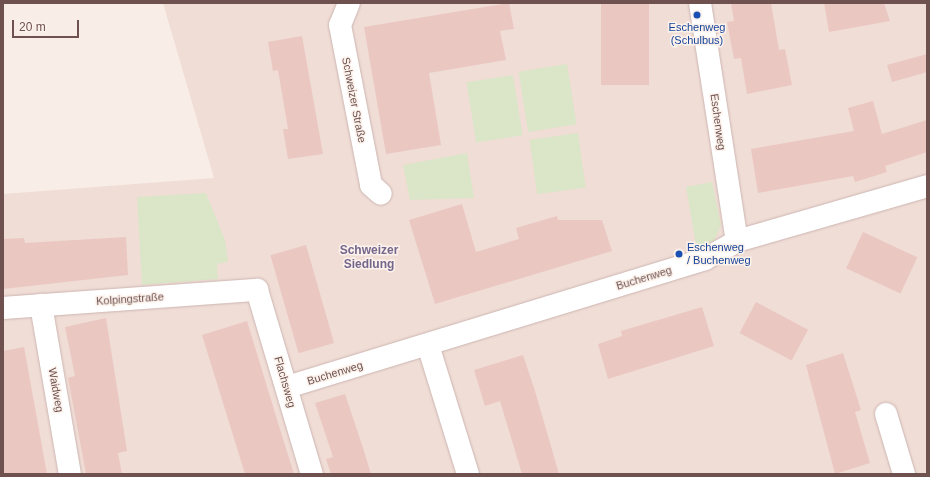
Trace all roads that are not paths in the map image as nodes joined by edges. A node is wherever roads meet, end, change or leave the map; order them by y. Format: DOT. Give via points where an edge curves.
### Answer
graph roads {
  1 [pos="348,3"];
  2 [pos="700,3"];
  3 [pos="927,186"];
  4 [pos="381,194"];
  5 [pos="737,241"];
  6 [pos="258,290"];
  7 [pos="42,305"];
  8 [pos="3,308"];
  9 [pos="428,345"];
  10 [pos="287,387"];
  11 [pos="886,414"];
  12 [pos="70,474"];
  13 [pos="312,474"];
  14 [pos="468,474"];
  15 [pos="904,474"];
  1 -- 4 [label="street, Schweizer Straße" via="340,25 371,185"];
  2 -- 5 [label="street, Eschenweg"];
  3 -- 5 [label="street, Buchenweg"];
  5 -- 9 [label="street, Buchenweg" via="705,259"];
  6 -- 7 [label="street, Kolpingstraße"];
  6 -- 10 [label="street, Flachsweg"];
  7 -- 8 [label="street, Kolpingstraße"];
  7 -- 12 [label="street, Waidweg"];
  9 -- 10 [label="street, Buchenweg"];
  9 -- 14 [label="street"];
  10 -- 13 [label="street, Flachsweg"];
  11 -- 15 [label="street"];
}
